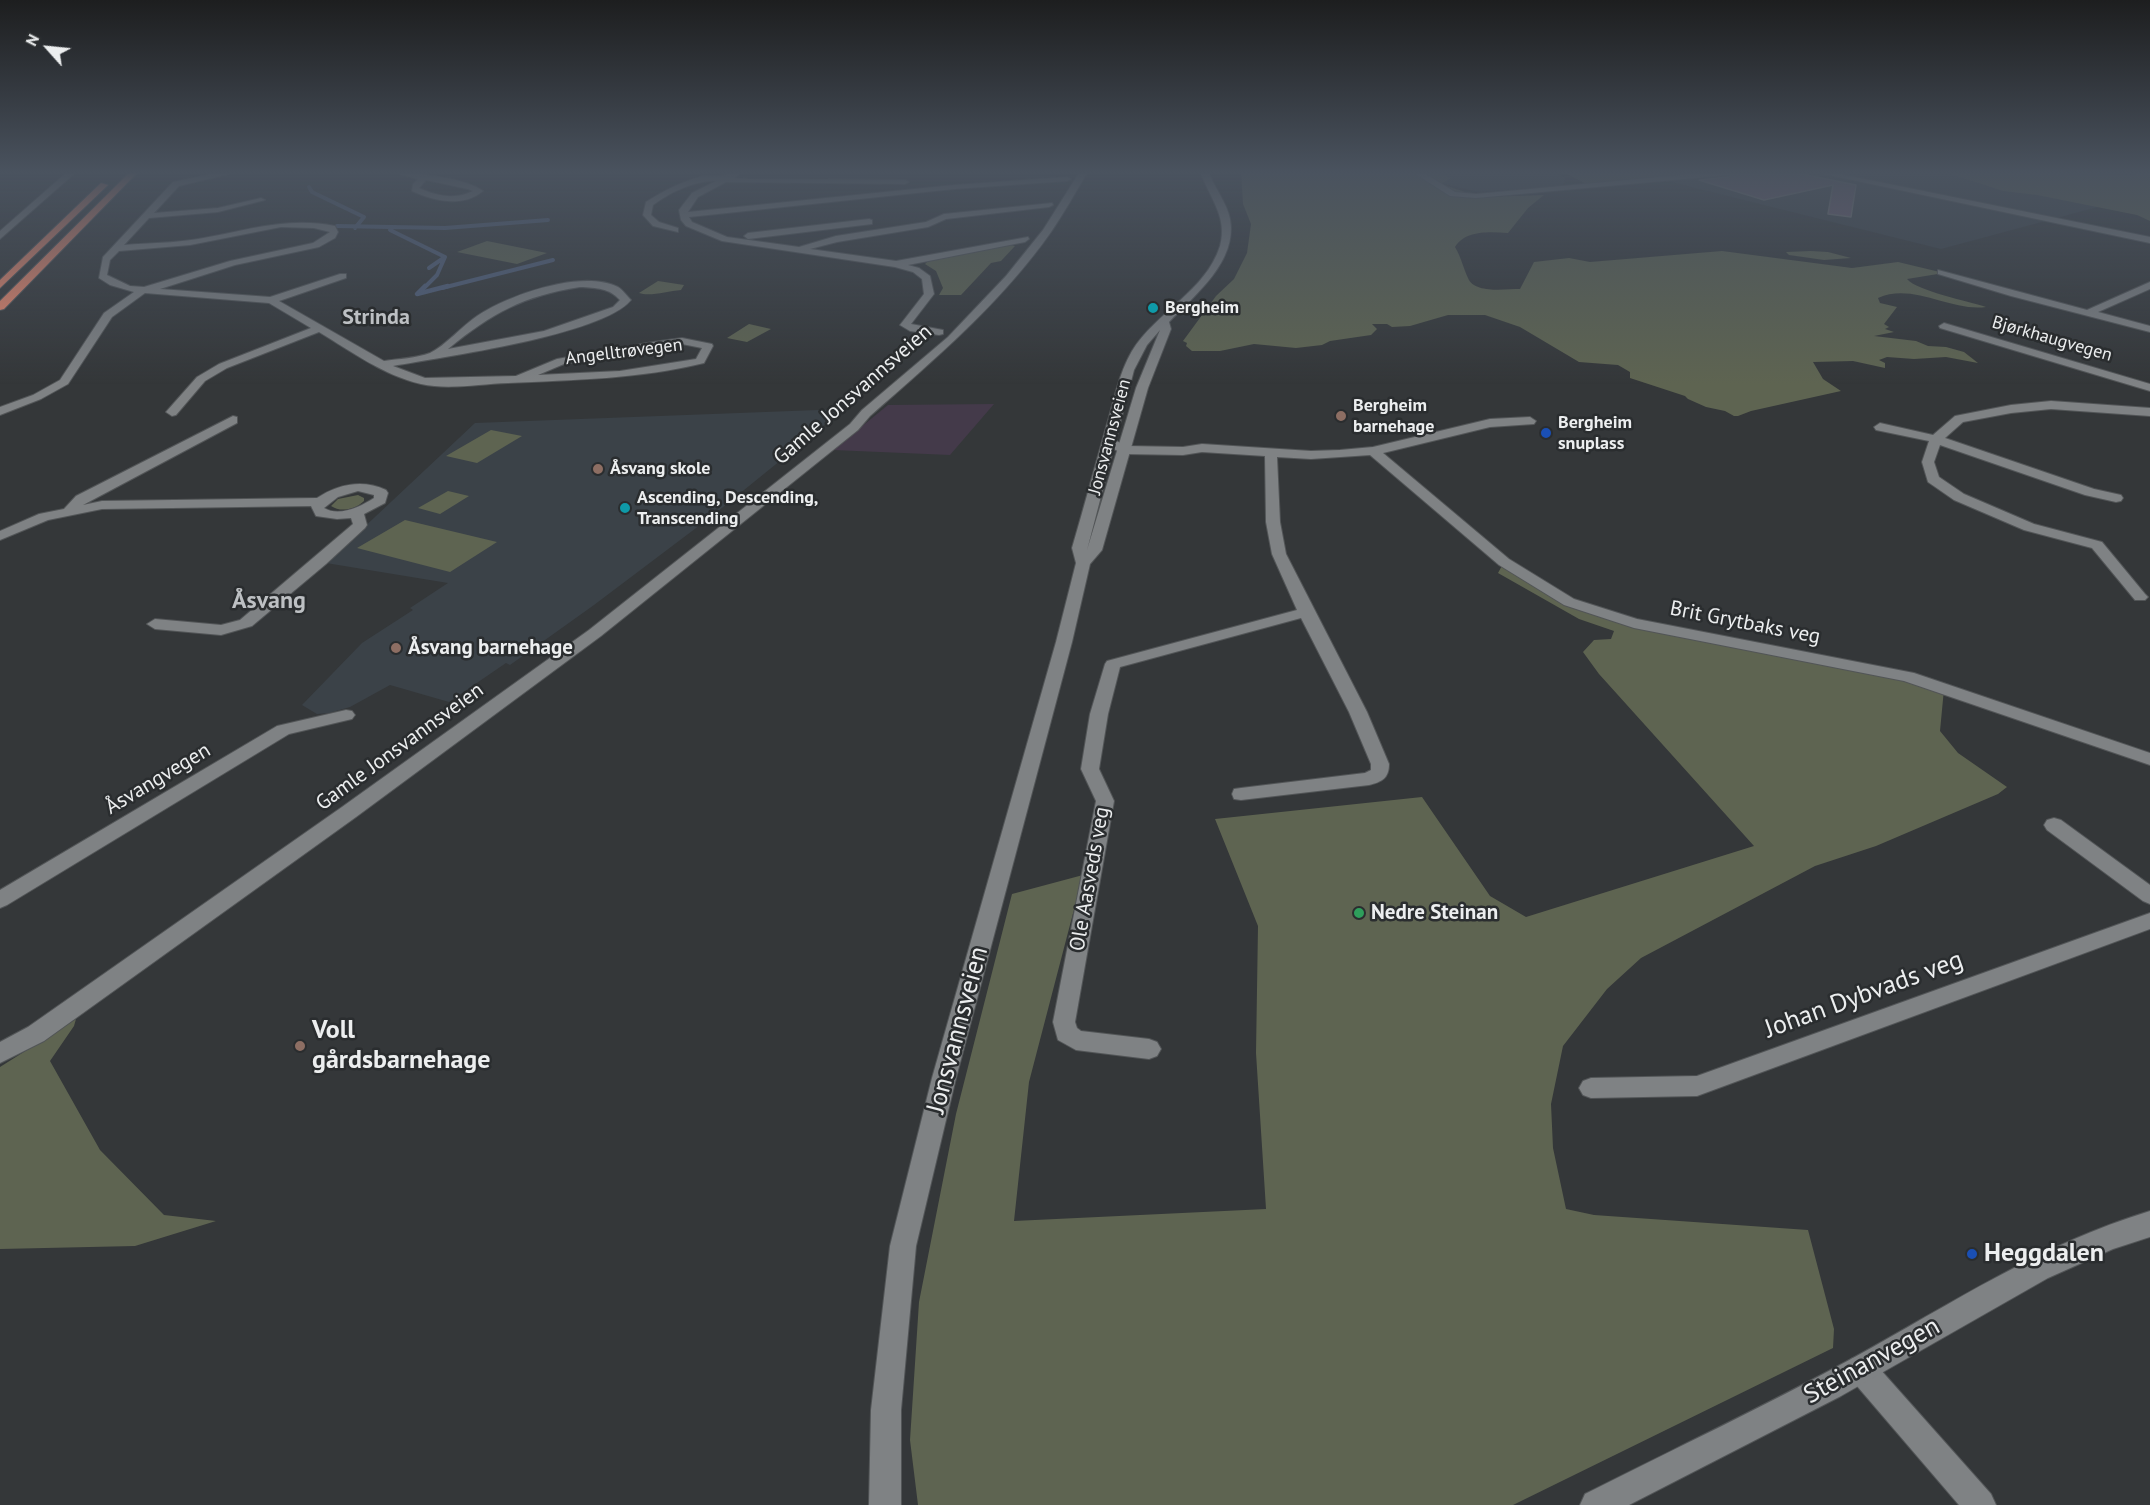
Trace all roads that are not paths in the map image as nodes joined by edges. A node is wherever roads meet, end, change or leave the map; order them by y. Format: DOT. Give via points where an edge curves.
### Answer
graph roads {
  1 [pos="43,243"];
  2 [pos="64,243"];
  3 [pos="121,243"];
  4 [pos="181,243"];
  5 [pos="319,243"];
  6 [pos="715,243"];
  7 [pos="753,243"];
  8 [pos="819,243"];
  9 [pos="1003,243"];
  10 [pos="1036,243"];
  11 [pos="1225,243"];
  12 [pos="117,248"];
  13 [pos="798,250"];
  14 [pos="896,264"];
  15 [pos="1941,272"];
  16 [pos="343,276"];
  17 [pos="0,285"];
  18 [pos="2150,285"];
  19 [pos="142,291"];
  20 [pos="271,300"];
  21 [pos="0,308"];
  22 [pos="2088,313"];
  23 [pos="1164,322"];
  24 [pos="1944,326"];
  25 [pos="318,329"];
  26 [pos="2150,329"];
  27 [pos="939,332"];
  28 [pos="434,355"];
  29 [pos="383,365"];
  30 [pos="516,380"];
  31 [pos="2150,388"];
  32 [pos="0,411"];
  33 [pos="172,412"];
  34 [pos="2150,412"];
  35 [pos="233,420"];
  36 [pos="1530,421"];
  37 [pos="1880,427"];
  38 [pos="1936,439"];
  39 [pos="1108,442"];
  40 [pos="1127,444"];
  41 [pos="1372,451"];
  42 [pos="1271,452"];
  43 [pos="2115,498"];
  44 [pos="320,502"];
  45 [pos="70,510"];
  46 [pos="357,513"];
  47 [pos="0,536"];
  48 [pos="1083,563"];
  49 [pos="2140,597"];
  50 [pos="1306,612"];
  51 [pos="155,624"];
  52 [pos="346,715"];
  53 [pos="2150,759"];
  54 [pos="1241,794"];
  55 [pos="2054,825"];
  56 [pos="2150,896"];
  57 [pos="0,900"];
  58 [pos="2150,921"];
  59 [pos="1149,1049"];
  60 [pos="0,1053"];
  61 [pos="1590,1088"];
  62 [pos="2150,1224"];
  63 [pos="1861,1369"];
  64 [pos="885,1505"];
  65 [pos="1596,1505"];
  66 [pos="1980,1505"];
  1 -- 17 [label="highway"];
  2 -- 21 [label="highway"];
  3 -- 12 [label="street, Angelltrøvegen"];
  4 -- 12 [label="street"];
  5 -- 19 [label="street" via="233,263"];
  6 -- 14 [label="street" via="732,249 861,266"];
  7 -- 13 [label="street"];
  8 -- 13 [label="street"];
  9 -- 14 [label="street"];
  10 -- 60 [label="street, Gamle Jonsvannsveien" via="952,339 854,427 604,626 36,1034"];
  11 -- 23 [label="street, Jonsvannsveien" via="1217,263"];
  12 -- 19 [label="street, Angelltrøvegen" via="106,259 102,276"];
  13 -- 14 [label="street"];
  14 -- 27 [label="street" via="923,274 929,283 928,298 905,325"];
  15 -- 22 [label="street"];
  16 -- 20 [label="street, Angelltrøvegen"];
  18 -- 22 [label="street"];
  19 -- 20 [label="street, Angelltrøvegen"];
  19 -- 32 [label="street" via="108,315 64,382"];
  20 -- 25 [label="street, Angelltrøvegen"];
  22 -- 26 [label="street"];
  23 -- 39 [label="street, Jonsvannsveien" via="1154,329 1132,361"];
  23 -- 40 [label="street, Jonsvannsveien" via="1166,329 1149,366"];
  24 -- 31 [label="street, Bjørkhaugvegen"];
  25 -- 29 [label="street, Angelltrøvegen"];
  25 -- 33 [label="street" via="222,366 201,378"];
  28 -- 28 [label="street, Angelltrøvegen" via="546,334 617,309 626,300 621,291 609,286 575,285 540,291 484,315"];
  28 -- 29 [label="street, Angelltrøvegen"];
  29 -- 30 [label="street, Angelltrøvegen" via="424,381"];
  30 -- 30 [label="street, Angelltrøvegen" via="561,361 682,341 708,346 700,360 668,368"];
  34 -- 38 [label="street" via="2051,405 2011,409 1959,419"];
  35 -- 45 [label="street" via="81,499"];
  36 -- 41 [label="street" via="1490,423"];
  37 -- 38 [label="street"];
  38 -- 43 [label="street"];
  38 -- 49 [label="street" via="1928,462 1933,479 1959,497 2029,527 2097,545"];
  39 -- 40 [label="street"];
  39 -- 48 [label="street, Jonsvannsveien" via="1079,548"];
  40 -- 42 [label="street" via="1182,451 1202,448"];
  40 -- 48 [label="street, Jonsvannsveien" via="1095,550"];
  41 -- 42 [label="street" via="1311,455"];
  41 -- 53 [label="street, Brit Grytbaks veg" via="1504,562 1569,602 1635,623 1908,677"];
  42 -- 50 [label="street" via="1275,540"];
  44 -- 45 [label="street" via="102,505"];
  44 -- 46 [label="street" via="317,508 330,516"];
  44 -- 46 [label="street" via="352,488 381,493 380,500"];
  45 -- 47 [label="street"];
  46 -- 51 [label="street" via="360,525 246,623 221,630"];
  48 -- 64 [label="street, Jonsvannsveien" via="944,1078 903,1246 886,1410"];
  50 -- 54 [label="street" via="1358,712 1380,764 1380,773 1369,779"];
  50 -- 59 [label="street, Ole Aasveds veg" via="1113,664 1099,714 1090,770 1106,801 1064,1022 1066,1033 1076,1040"];
  52 -- 57 [label="street, Åsvangvegen" via="283,730"];
  55 -- 56 [label="street"];
  58 -- 61 [label="street, Johan Dybvads veg" via="1697,1086"];
  62 -- 63 [label="street, Steinanvegen" via="2070,1253"];
  63 -- 65 [label="street, Steinanvegen"];
  63 -- 66 [label="street"];
}
